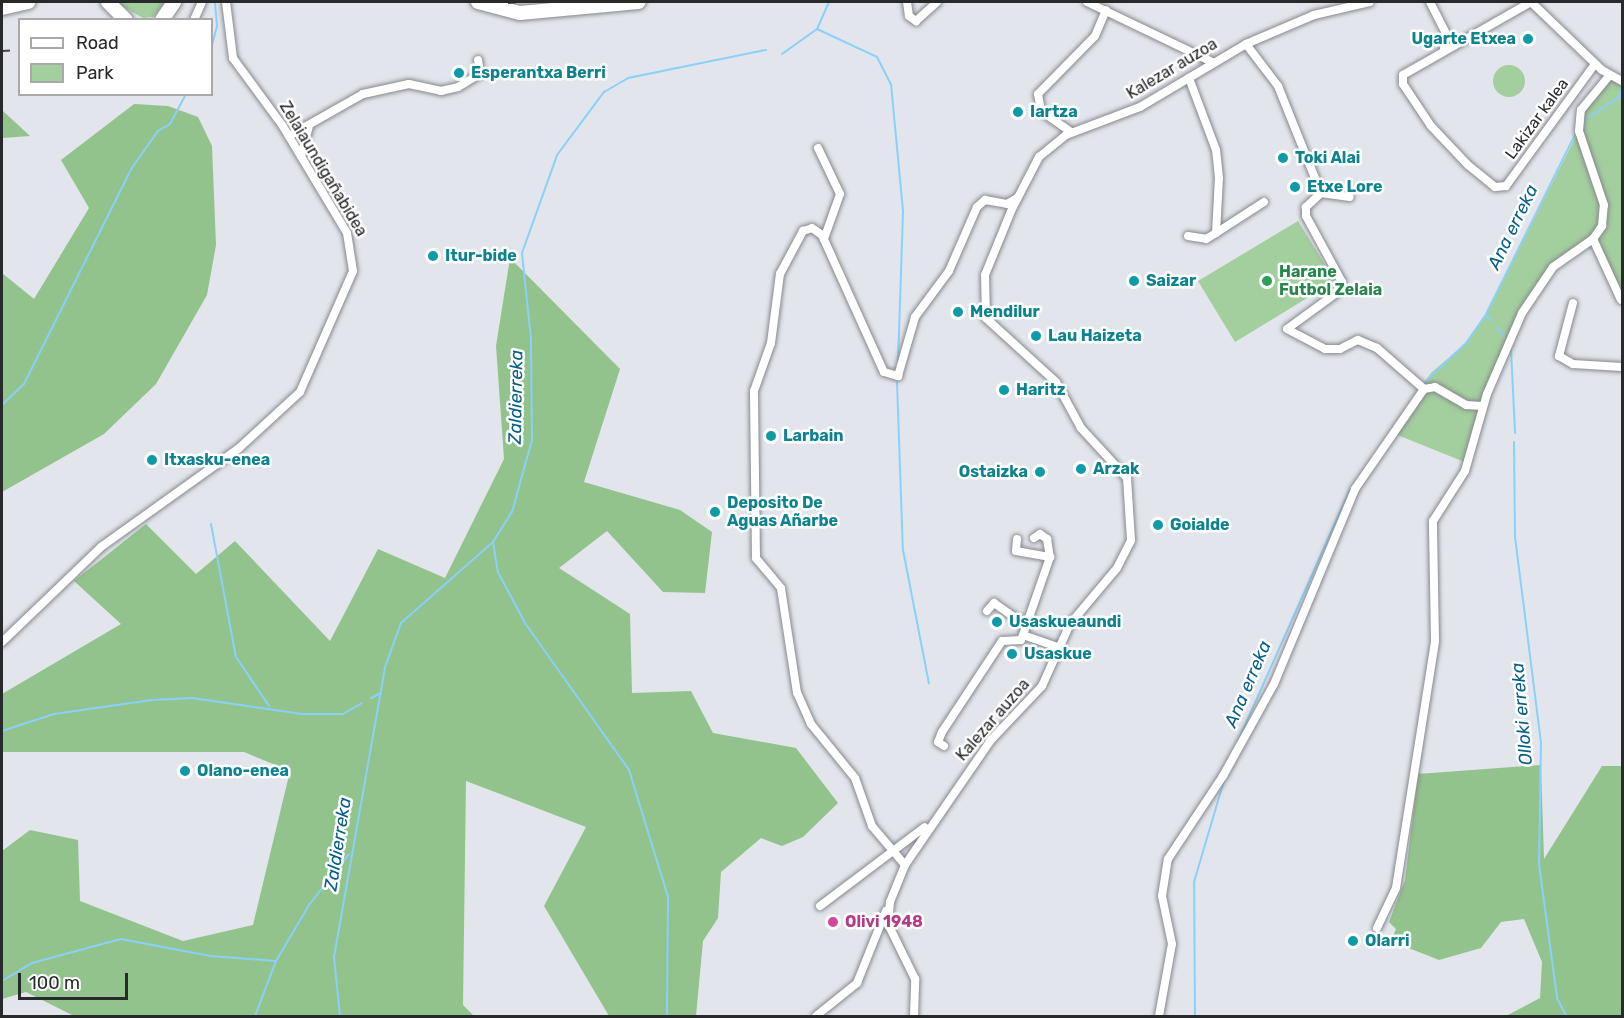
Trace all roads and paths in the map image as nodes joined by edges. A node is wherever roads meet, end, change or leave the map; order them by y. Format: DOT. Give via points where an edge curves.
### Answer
graph roads {
  1 [pos="6,2"];
  2 [pos="28,2"];
  3 [pos="108,2"];
  4 [pos="174,2"];
  5 [pos="202,2"];
  6 [pos="226,2"];
  7 [pos="478,2"];
  8 [pos="638,2"];
  9 [pos="907,2"];
  10 [pos="937,2"];
  11 [pos="1087,2"];
  12 [pos="1370,2"];
  13 [pos="1430,2"];
  14 [pos="1531,2"];
  15 [pos="2,7"];
  16 [pos="1106,10"];
  17 [pos="124,18"];
  18 [pos="166,18"];
  19 [pos="195,18"];
  20 [pos="1446,34"];
  21 [pos="1459,40"];
  22 [pos="1246,44"];
  23 [pos="1444,48"];
  24 [pos="478,60"];
  25 [pos="1212,62"];
  26 [pos="1595,64"];
  27 [pos="1609,76"];
  28 [pos="1189,78"];
  29 [pos="1622,81"];
  30 [pos="309,127"];
  31 [pos="1071,132"];
  32 [pos="289,136"];
  33 [pos="818,148"];
  34 [pos="301,156"];
  35 [pos="1321,193"];
  36 [pos="1350,197"];
  37 [pos="1017,198"];
  38 [pos="1264,202"];
  39 [pos="1216,233"];
  40 [pos="1188,236"];
  41 [pos="824,239"];
  42 [pos="1593,239"];
  43 [pos="1621,300"];
  44 [pos="1573,303"];
  45 [pos="1623,367"];
  46 [pos="1424,389"];
  47 [pos="1483,406"];
  48 [pos="1034,538"];
  49 [pos="1017,540"];
  50 [pos="1050,557"];
  51 [pos="987,611"];
  52 [pos="1025,630"];
  53 [pos="2,642"];
  54 [pos="1060,648"];
  55 [pos="944,746"];
  56 [pos="928,826"];
  57 [pos="893,853"];
  58 [pos="905,865"];
  59 [pos="890,902"];
  60 [pos="820,906"];
  61 [pos="1377,928"];
  62 [pos="816,1017"];
  63 [pos="914,1017"];
  64 [pos="1160,1017"];
  1 -- 15 [label="highway"];
  2 -- 15 [label="highway"];
  3 -- 17 [label="highway"];
  4 -- 18 [label="highway"];
  5 -- 19 [label="street"];
  6 -- 32 [label="street, Zelaiaundigañabidea" via="232,58"];
  7 -- 8 [label="highway" via="525,13"];
  9 -- 10 [label="street" via="909,16 916,21"];
  11 -- 16 [label="street"];
  12 -- 22 [label="street, Kalezar auzoa" via="1314,15"];
  13 -- 20 [label="street"];
  14 -- 21 [label="street"];
  14 -- 26 [label="street"];
  16 -- 25 [label="street"];
  16 -- 31 [label="street" via="1095,36 1038,94 1041,111"];
  20 -- 21 [label="street"];
  20 -- 23 [label="street"];
  21 -- 23 [label="street"];
  22 -- 25 [label="street, Kalezar auzoa"];
  22 -- 35 [label="street" via="1278,86"];
  23 -- 26 [label="street, Lakizar kalea" via="1406,71 1403,84 1431,126 1469,166 1500,188"];
  24 -- 30 [label="street" via="480,74 458,87 441,91 409,84 363,94"];
  25 -- 28 [label="street, Kalezar auzoa"];
  26 -- 27 [label="street"];
  27 -- 29 [label="street"];
  27 -- 42 [label="street" via="1581,110 1580,119 1579,131 1604,205 1602,226"];
  28 -- 31 [label="street, Kalezar auzoa" via="1128,113"];
  28 -- 39 [label="street" via="1216,150"];
  30 -- 32 [label="street"];
  30 -- 34 [label="street"];
  31 -- 37 [label="street, Kalezar auzoa" via="1039,157"];
  32 -- 34 [label="street, Zelaiaundigañabidea"];
  33 -- 41 [label="street" via="840,194"];
  34 -- 53 [label="street, Zelaiaundigañabidea" via="347,233 355,260 300,392 238,449 101,547"];
  35 -- 36 [label="street"];
  35 -- 46 [label="street" via="1306,207 1306,216 1342,282 1335,294 1287,329 1325,349 1340,349 1358,340 1377,348"];
  37 -- 41 [label="street" via="1006,204 985,200 977,207 949,271 915,316 898,376 884,372"];
  37 -- 54 [label="street, Kalezar auzoa" via="985,276 986,318 1056,382 1081,428 1127,478 1133,506 1125,557 1078,613"];
  38 -- 39 [label="street"];
  39 -- 40 [label="street" via="1206,239"];
  41 -- 57 [label="street" via="812,228 803,231 785,258 771,343 754,392 756,558 781,588 803,710 855,778 872,826"];
  42 -- 43 [label="street"];
  42 -- 47 [label="street" via="1564,255 1535,290"];
  44 -- 45 [label="street" via="1559,356 1573,364"];
  46 -- 47 [label="street" via="1435,387 1466,405"];
  46 -- 64 [label="street" via="1346,506 1288,656 1223,776 1180,838 1163,876 1172,944"];
  47 -- 61 [label="street" via="1460,485 1433,521 1435,641 1396,888"];
  48 -- 50 [label="street" via="1040,534 1047,539"];
  49 -- 50 [label="street" via="1016,551"];
  50 -- 52 [label="street"];
  51 -- 52 [label="street" via="994,603"];
  52 -- 54 [label="street"];
  52 -- 55 [label="street" via="1021,640 1002,641 942,732 938,742"];
  54 -- 56 [label="street, Kalezar auzoa" via="1042,686 991,740"];
  56 -- 57 [label="street"];
  56 -- 58 [label="street, Kalezar auzoa"];
  57 -- 58 [label="street"];
  57 -- 60 [label="street"];
  58 -- 59 [label="street, Kalezar auzoa"];
  59 -- 62 [label="street" via="864,974 844,998"];
  59 -- 63 [label="street, Kalezar auzoa" via="890,934 915,979"];
}
